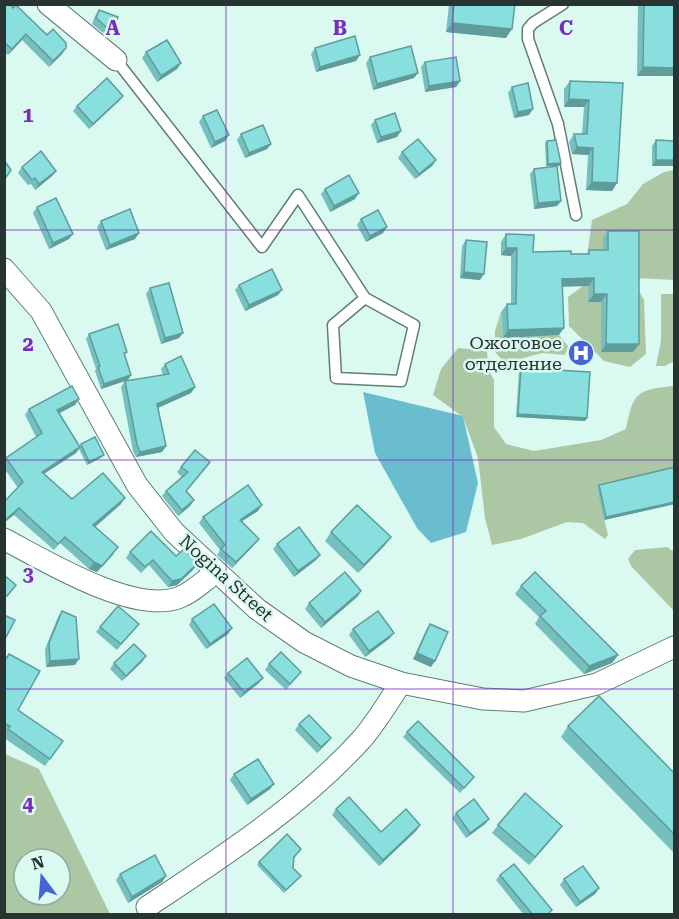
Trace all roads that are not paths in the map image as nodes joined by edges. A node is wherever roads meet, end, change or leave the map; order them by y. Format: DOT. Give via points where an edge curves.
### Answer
graph roads {
  1 [pos="48,4"];
  2 [pos="563,4"];
  3 [pos="116,60"];
  4 [pos="576,214"];
  5 [pos="4,269"];
  6 [pos="365,298"];
  7 [pos="4,539"];
  8 [pos="216,572"];
  9 [pos="675,648"];
  10 [pos="401,683"];
  11 [pos="147,907"];
  1 -- 3 [label="street"];
  2 -- 4 [label="lane" via="528,28 528,39 558,124"];
  3 -- 6 [label="lane" via="262,247 298,195"];
  5 -- 8 [label="street, Nogina Street" via="41,311 137,485 174,532"];
  6 -- 6 [label="lane" via="414,325 401,381 336,378 333,326"];
  7 -- 8 [label="street" via="87,583 152,600 188,594"];
  8 -- 10 [label="street, Nogina Street" via="257,609 304,642 351,666"];
  9 -- 10 [label="street, Nogina Street" via="597,684 524,701 483,699"];
  10 -- 11 [label="street" via="361,739 306,792 242,845"];
}
